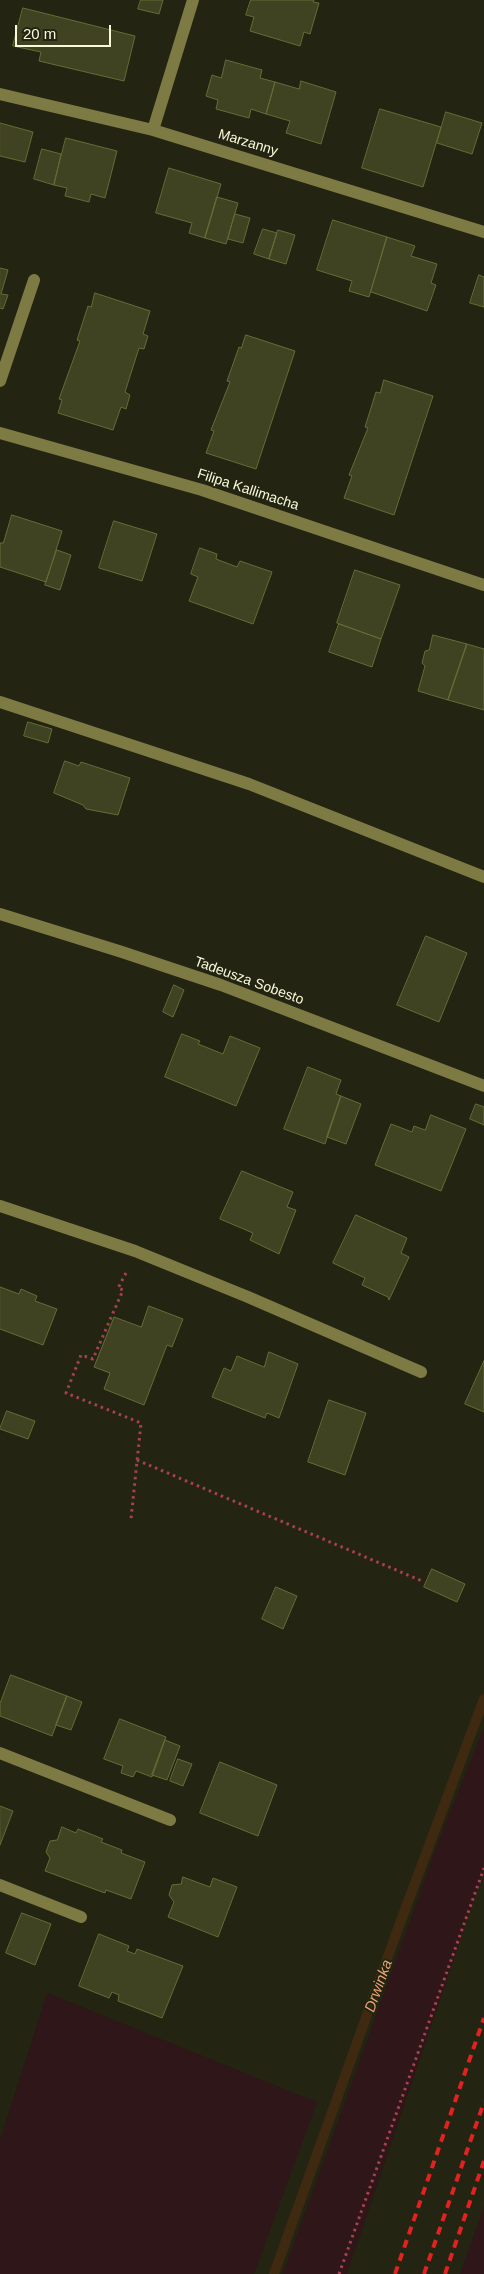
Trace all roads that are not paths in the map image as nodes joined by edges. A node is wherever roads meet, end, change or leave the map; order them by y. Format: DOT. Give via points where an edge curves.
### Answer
graph roads {
  1 [pos="193,0"];
  2 [pos="0,94"];
  3 [pos="153,130"];
  4 [pos="484,232"];
  5 [pos="34,280"];
  6 [pos="0,381"];
  7 [pos="0,433"];
  8 [pos="484,585"];
  9 [pos="0,702"];
  10 [pos="484,877"];
  11 [pos="0,914"];
  12 [pos="484,1086"];
  13 [pos="0,1206"];
  14 [pos="422,1372"];
  15 [pos="0,1753"];
  16 [pos="170,1820"];
  17 [pos="0,1885"];
  18 [pos="81,1917"];
  1 -- 3 [label="street"];
  2 -- 3 [label="street, Marzanny"];
  3 -- 4 [label="street, Marzanny"];
  5 -- 6 [label="street"];
  7 -- 8 [label="street, Filipa Kallimacha" via="193,488"];
  9 -- 10 [label="street" via="249,784"];
  11 -- 12 [label="street, Tadeusza Sobesto" via="221,986"];
  13 -- 14 [label="street" via="135,1251"];
  15 -- 16 [label="street"];
  17 -- 18 [label="street"];
}
